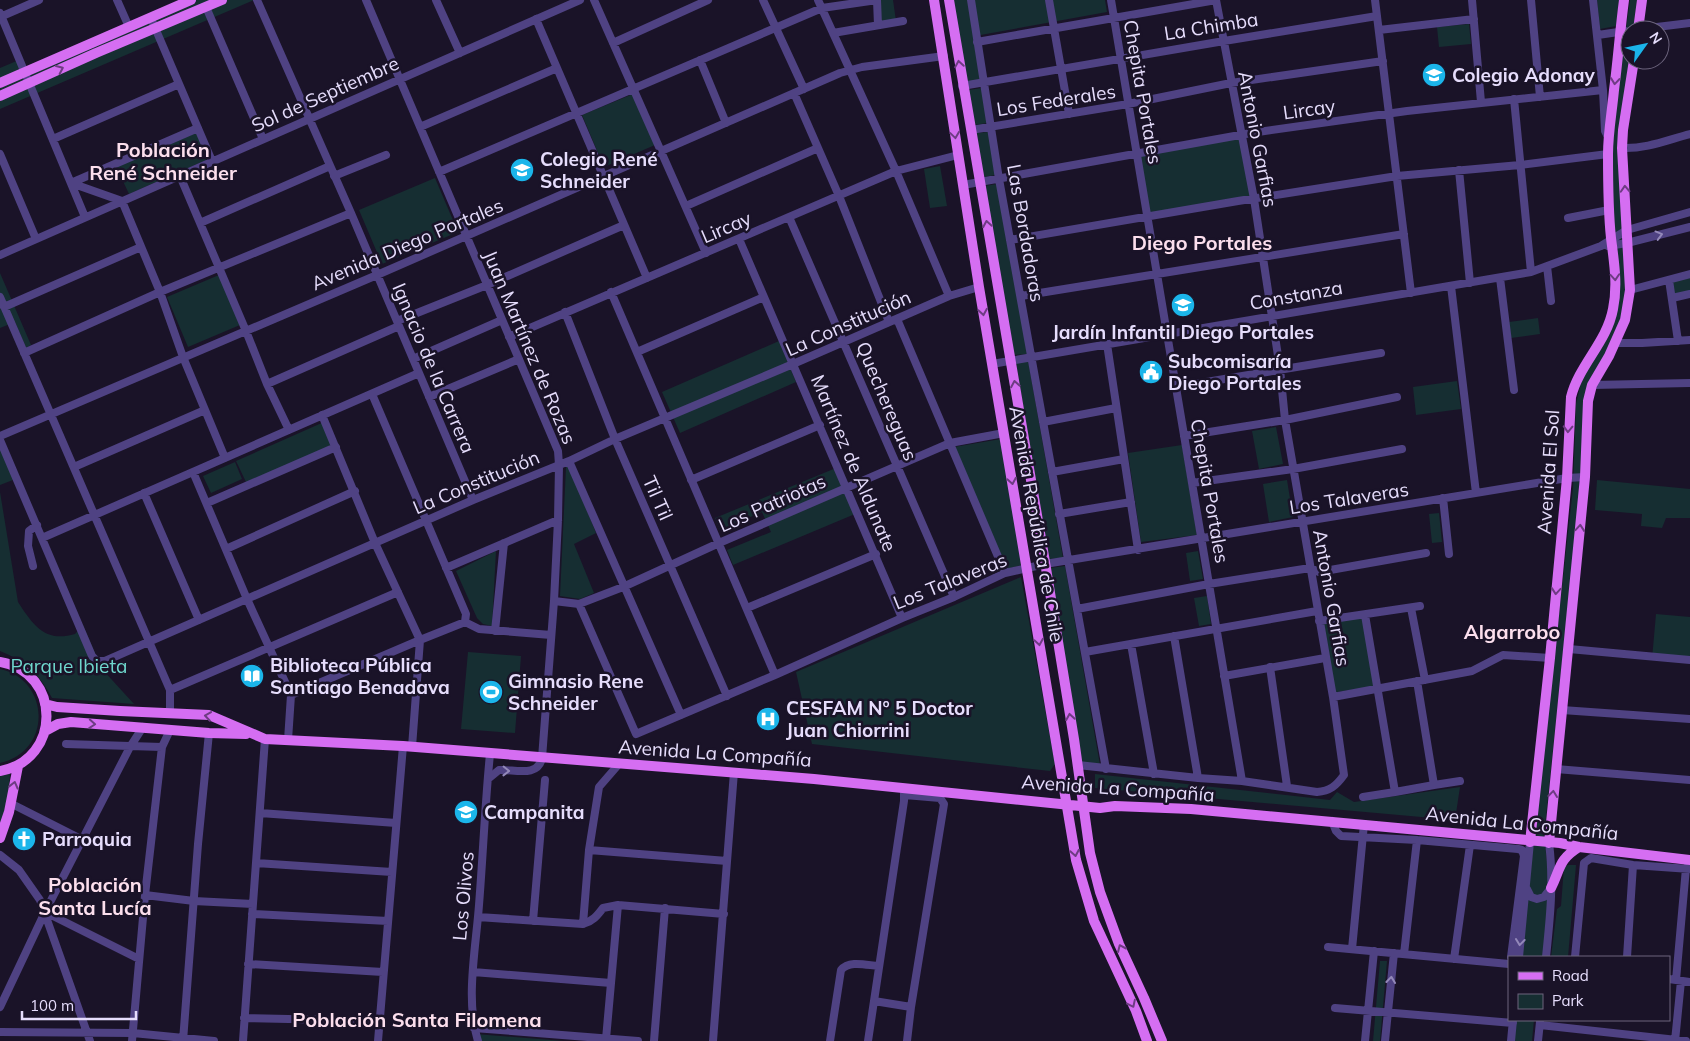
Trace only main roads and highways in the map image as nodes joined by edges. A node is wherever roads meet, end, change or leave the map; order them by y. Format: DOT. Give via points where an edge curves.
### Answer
graph roads {
  1 [pos="191,0"];
  2 [pos="222,0"];
  3 [pos="934,0"];
  4 [pos="948,0"];
  5 [pos="1624,0"];
  6 [pos="1642,0"];
  7 [pos="174,3"];
  8 [pos="1629,20"];
  9 [pos="1635,20"];
  10 [pos="1623,70"];
  11 [pos="1632,70"];
  12 [pos="0,83"];
  13 [pos="0,96"];
  14 [pos="0,662"];
  15 [pos="45,704"];
  16 [pos="45,731"];
  17 [pos="253,734"];
  18 [pos="18,766"];
  19 [pos="0,772"];
  20 [pos="1067,804"];
  21 [pos="1083,806"];
  22 [pos="0,838"];
  23 [pos="1530,842"];
  24 [pos="1549,843"];
  25 [pos="1579,847"];
  26 [pos="1689,866"];
  27 [pos="1552,888"];
  28 [pos="1147,1041"];
  29 [pos="1162,1041"];
  1 -- 7 [label="main road"];
  13 -- 2 [label="main road, one-way"];
  3 -- 20 [label="main road, Avenida República de Chile, one-way"];
  21 -- 4 [label="main road, Avenida República de Chile, one-way" via="1046,564"];
  5 -- 8 [label="main road, Avenida El Sol"];
  6 -- 9 [label="main road, Avenida El Sol"];
  7 -- 12 [label="main road" via="151,18"];
  10 -- 23 [label="main road, Avenida El Sol, one-way" via="1608,154 1608,244 1616,282 1613,309 1605,334 1574,387 1569,410 1550,658"];
  24 -- 11 [label="main road, Avenida El Sol, one-way" via="1585,477 1588,401 1592,385 1625,320 1630,290 1622,148"];
  14 -- 15 [label="main road" via="15,666 31,678"];
  15 -- 16 [label="main road"];
  17 -- 15 [label="main road, Avenida La Compañía, one-way" via="209,715"];
  16 -- 17 [label="main road, Avenida La Compañía, one-way" via="71,722"];
  16 -- 18 [label="main road" via="32,755"];
  17 -- 20 [label="main road, Avenida La Compañía" via="265,739 734,772 904,791"];
  18 -- 19 [label="main road"];
  22 -- 18 [label="main road, one-way" via="6,825"];
  20 -- 21 [label="main road, Avenida La Compañía"];
  20 -- 28 [label="main road, Avenida República de Chile, one-way" via="1076,860 1091,914"];
  21 -- 23 [label="main road, Avenida La Compañía" via="1190,809"];
  29 -- 21 [label="main road, Avenida República de Chile, one-way" via="1103,900 1090,853"];
  23 -- 24 [label="main road, Avenida La Compañía"];
  24 -- 25 [label="main road, Avenida La Compañía"];
  25 -- 26 [label="main road, Avenida La Compañía"];
  25 -- 27 [label="main road" via="1563,860"];
}
